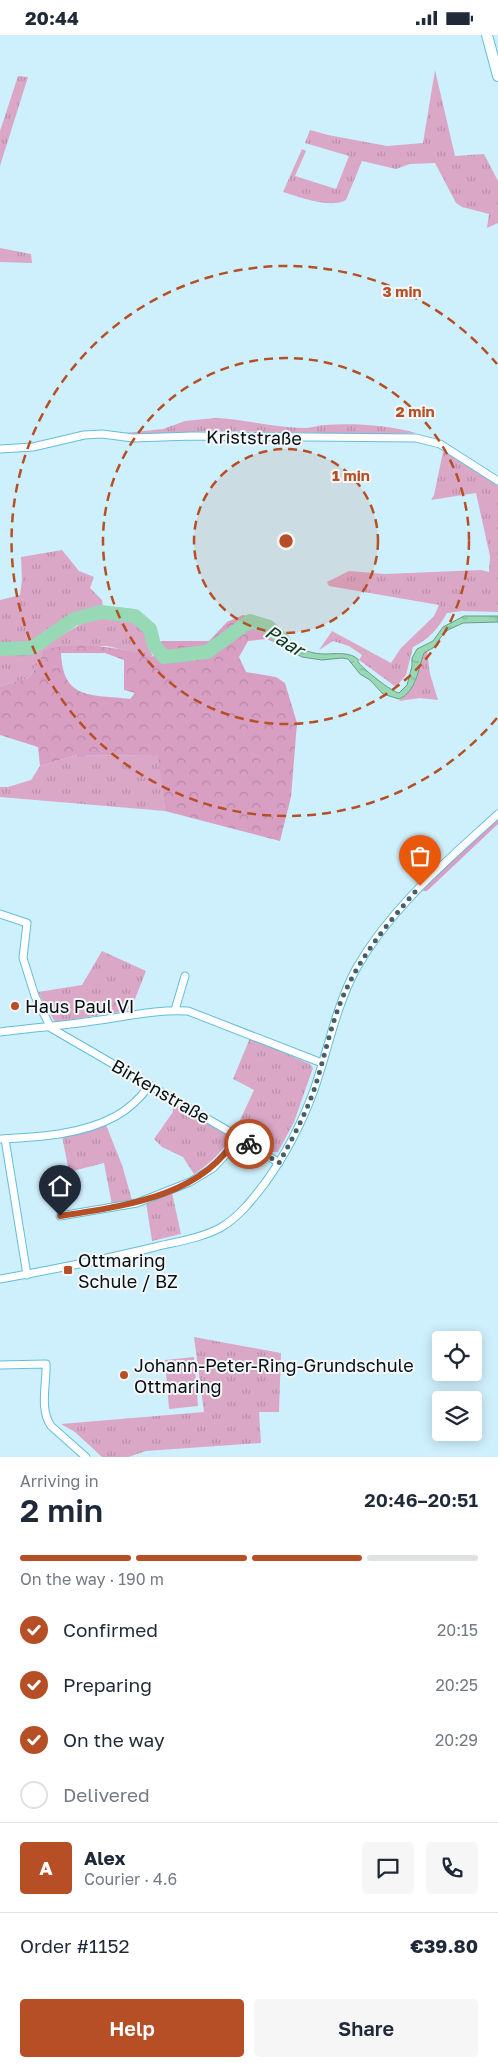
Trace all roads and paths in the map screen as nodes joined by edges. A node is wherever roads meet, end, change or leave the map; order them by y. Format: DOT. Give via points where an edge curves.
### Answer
graph roads {
  1 [pos="487,35"];
  2 [pos="498,76"];
  3 [pos="0,449"];
  4 [pos="498,481"];
  5 [pos="498,813"];
  6 [pos="0,914"];
  7 [pos="185,976"];
  8 [pos="175,1010"];
  9 [pos="50,1028"];
  10 [pos="0,1032"];
  11 [pos="322,1063"];
  12 [pos="150,1085"];
  13 [pos="237,1136"];
  14 [pos="3,1139"];
  15 [pos="279,1163"];
  16 [pos="60,1216"];
  17 [pos="27,1275"];
  18 [pos="0,1279"];
  19 [pos="0,1365"];
  20 [pos="86,1457"];
  1 -- 2 [label="main road"];
  3 -- 4 [label="street, Kriststraße" via="33,447 102,434 133,437 416,438 440,445"];
  5 -- 11 [label="street" via="420,886 378,935 344,994"];
  6 -- 9 [label="street" via="27,923 23,959"];
  7 -- 8 [label="street"];
  8 -- 9 [label="street"];
  8 -- 11 [label="street" via="200,1015"];
  9 -- 10 [label="street"];
  9 -- 12 [label="street, Birkenstraße"];
  11 -- 15 [label="street" via="301,1123"];
  12 -- 13 [label="street, Birkenstraße"];
  12 -- 14 [label="street" via="117,1115 94,1126"];
  13 -- 15 [label="street, Birkenstraße"];
  13 -- 16 [label="street" via="229,1151 213,1168 190,1182 138,1203"];
  14 -- 17 [label="street"];
  15 -- 17 [label="street" via="242,1211 220,1227 183,1241"];
  17 -- 18 [label="street"];
  19 -- 20 [label="street" via="46,1364 44,1404 47,1421"];
}
